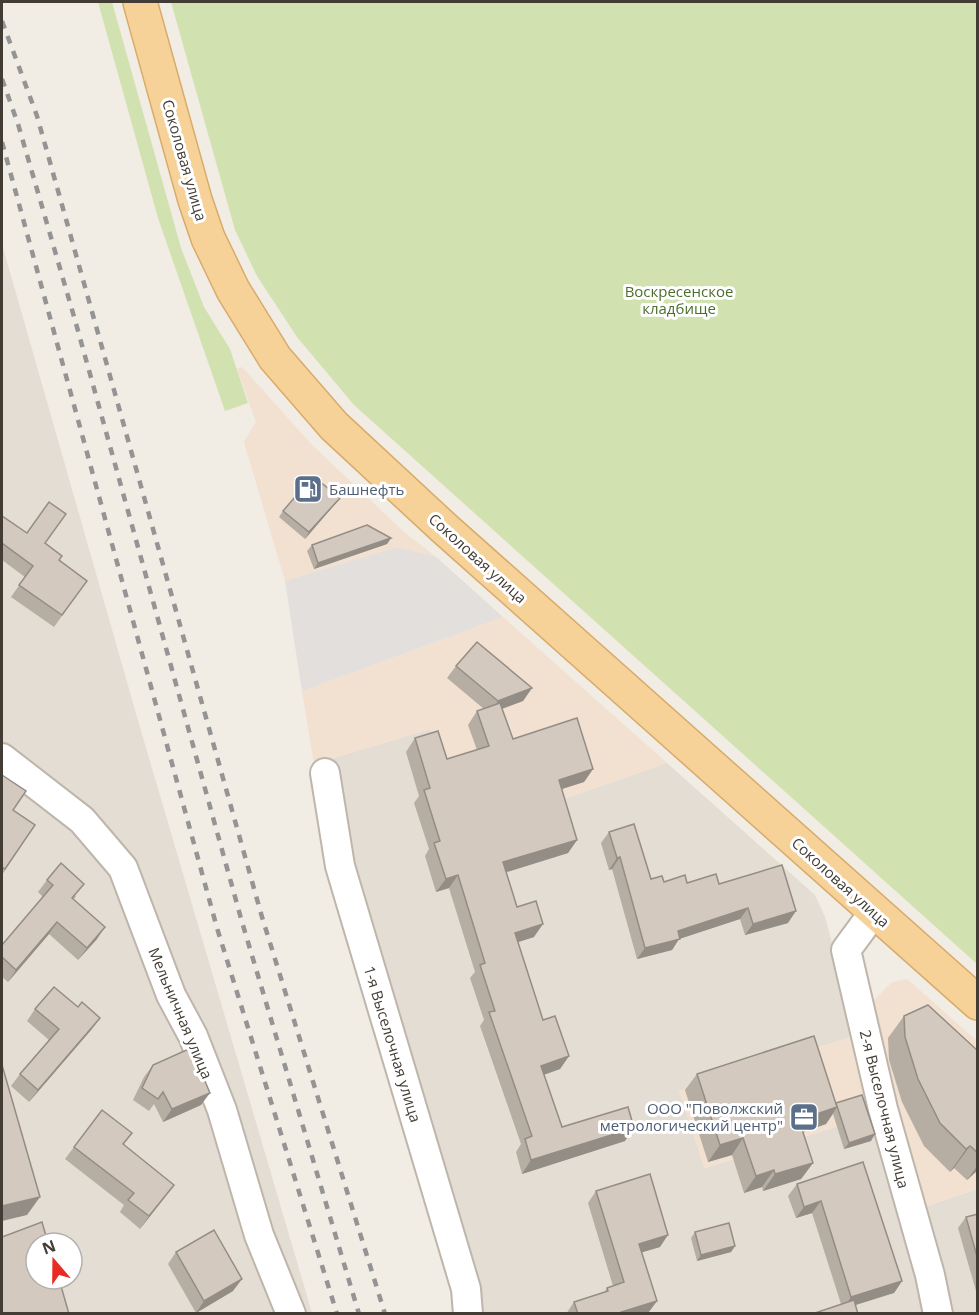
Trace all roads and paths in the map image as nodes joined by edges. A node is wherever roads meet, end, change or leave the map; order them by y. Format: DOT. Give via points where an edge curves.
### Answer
graph roads {
  1 [pos="140,2"];
  2 [pos="2,758"];
  3 [pos="325,773"];
  4 [pos="874,912"];
  5 [pos="978,1003"];
  6 [pos="291,1314"];
  7 [pos="468,1314"];
  8 [pos="938,1314"];
  1 -- 4 [label="main road, Соколовая улица" via="208,238 233,290 275,358 334,426 368,458"];
  2 -- 6 [label="street, Мельничная улица" via="82,820 123,868 171,995 194,1036 222,1110 259,1235"];
  3 -- 7 [label="street, 1-я Выселочная улица" via="340,866 465,1289"];
  4 -- 5 [label="main road, Соколовая улица"];
  4 -- 8 [label="street, 2-я Выселочная улица" via="846,950 883,1109"];
}
